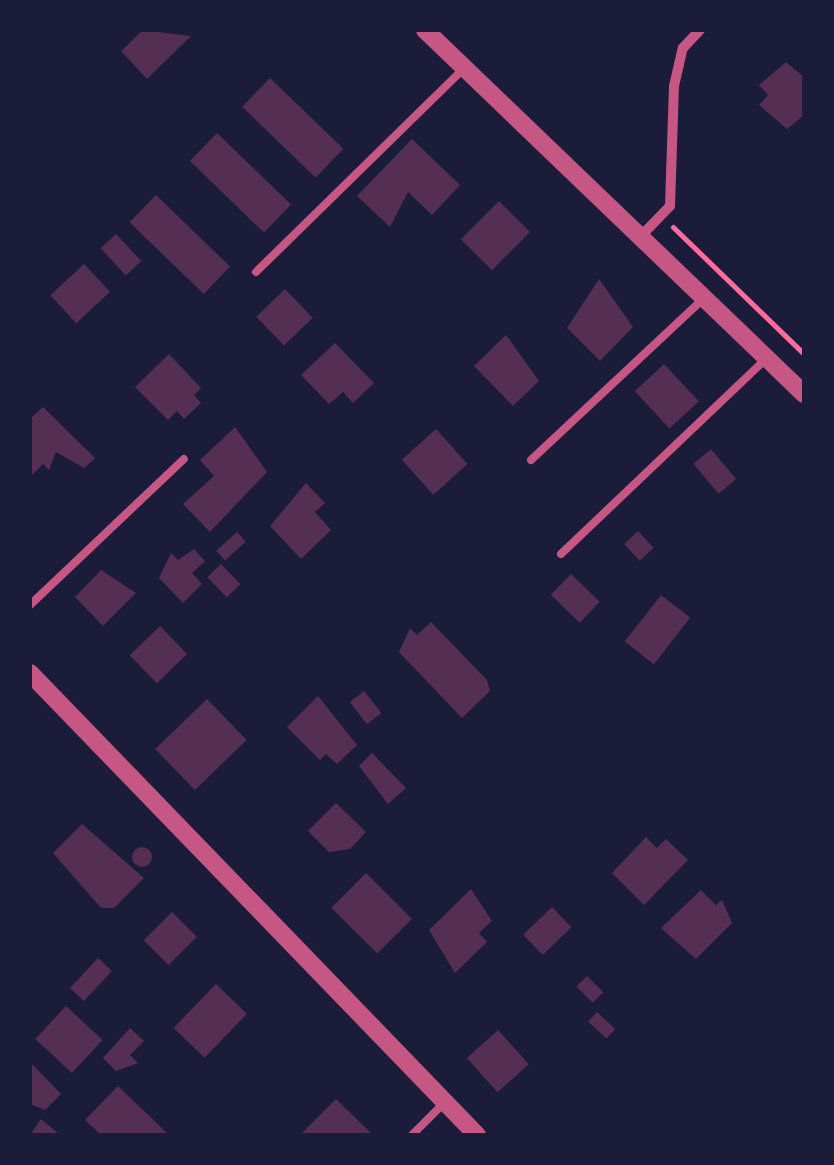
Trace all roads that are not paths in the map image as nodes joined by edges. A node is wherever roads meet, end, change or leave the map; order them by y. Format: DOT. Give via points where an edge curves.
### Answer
graph roads {
  1 [pos="425,30"];
  2 [pos="700,30"];
  3 [pos="464,68"];
  4 [pos="640,237"];
  5 [pos="256,272"];
  6 [pos="704,298"];
  7 [pos="767,358"];
  8 [pos="804,394"];
  9 [pos="184,459"];
  10 [pos="531,460"];
  11 [pos="561,554"];
  12 [pos="30,605"];
  13 [pos="30,673"];
  14 [pos="445,1101"];
  15 [pos="412,1135"];
  16 [pos="477,1135"];
  1 -- 3 [label="street"];
  2 -- 4 [label="street" via="683,48 674,86 676,178 663,214"];
  3 -- 4 [label="street"];
  3 -- 5 [label="lane"];
  4 -- 6 [label="street"];
  6 -- 7 [label="street"];
  6 -- 10 [label="lane"];
  7 -- 8 [label="street"];
  7 -- 11 [label="lane"];
  9 -- 12 [label="lane"];
  13 -- 14 [label="street"];
  14 -- 15 [label="lane"];
  14 -- 16 [label="street"];
}
